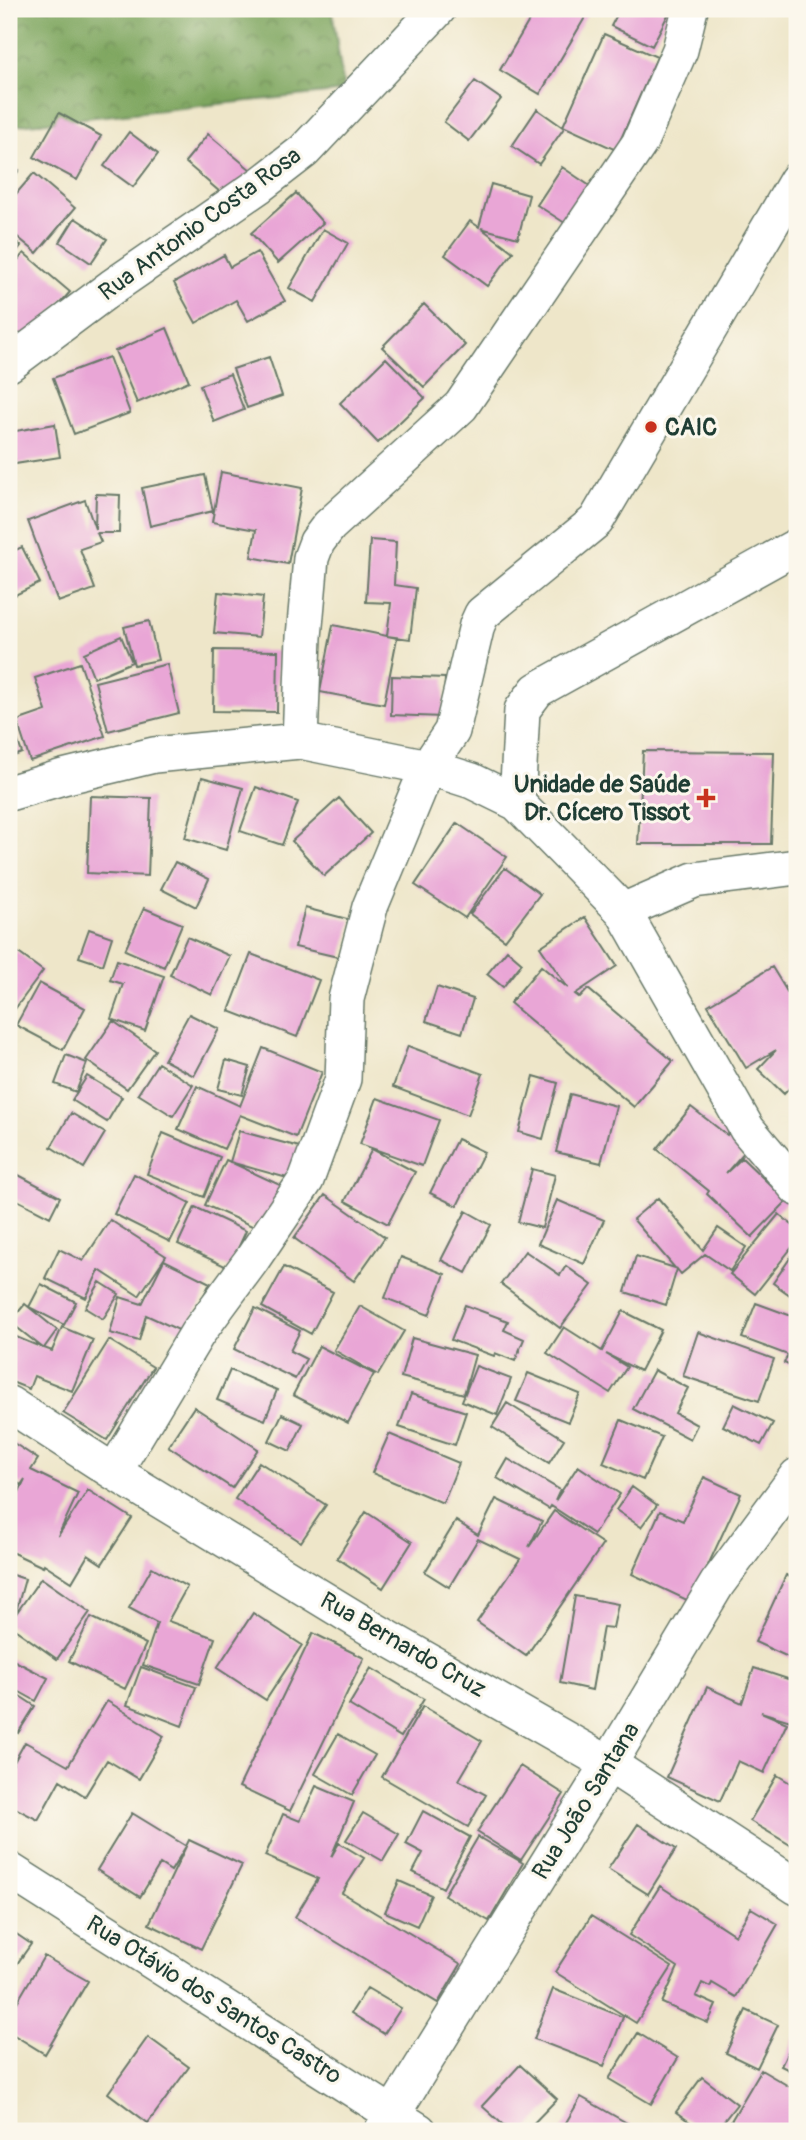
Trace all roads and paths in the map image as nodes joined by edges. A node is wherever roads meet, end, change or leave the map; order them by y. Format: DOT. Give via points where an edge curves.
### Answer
graph roads {
  1 [pos="438,9"];
  2 [pos="690,9"];
  3 [pos="797,180"];
  4 [pos="9,364"];
  5 [pos="797,546"];
  6 [pos="300,741"];
  7 [pos="428,767"];
  8 [pos="9,793"];
  9 [pos="517,803"];
  10 [pos="797,867"];
  11 [pos="623,911"];
  12 [pos="797,1188"];
  13 [pos="9,1404"];
  14 [pos="114,1472"];
  15 [pos="797,1476"];
  16 [pos="609,1764"];
  17 [pos="9,1870"];
  18 [pos="797,1887"];
  19 [pos="398,2125"];
  1 -- 4 [label="street, Rua Antonio Costa Rosa" via="304,150"];
  2 -- 6 [label="street" via="680,50 639,144 461,406 317,542 311,558 304,637"];
  3 -- 7 [label="street" via="596,521 482,614 452,731"];
  5 -- 9 [label="street" via="537,690 522,710"];
  6 -- 7 [label="street"];
  6 -- 8 [label="street" via="154,754"];
  7 -- 9 [label="street" via="472,781"];
  7 -- 14 [label="street" via="370,907 346,999 343,1079 306,1180 197,1334"];
  9 -- 11 [label="street"];
  10 -- 11 [label="street" via="694,880"];
  11 -- 12 [label="street" via="747,1129"];
  13 -- 14 [label="street, Rua Bernardo Cruz"];
  14 -- 16 [label="street, Rua Bernardo Cruz" via="372,1629"];
  15 -- 16 [label="street, Rua João Santana" via="717,1584"];
  16 -- 18 [label="street, Rua Bernardo Cruz"];
  16 -- 19 [label="street, Rua João Santana"];
  17 -- 19 [label="street, Rua Otávio dos Santos Castro"];
}
